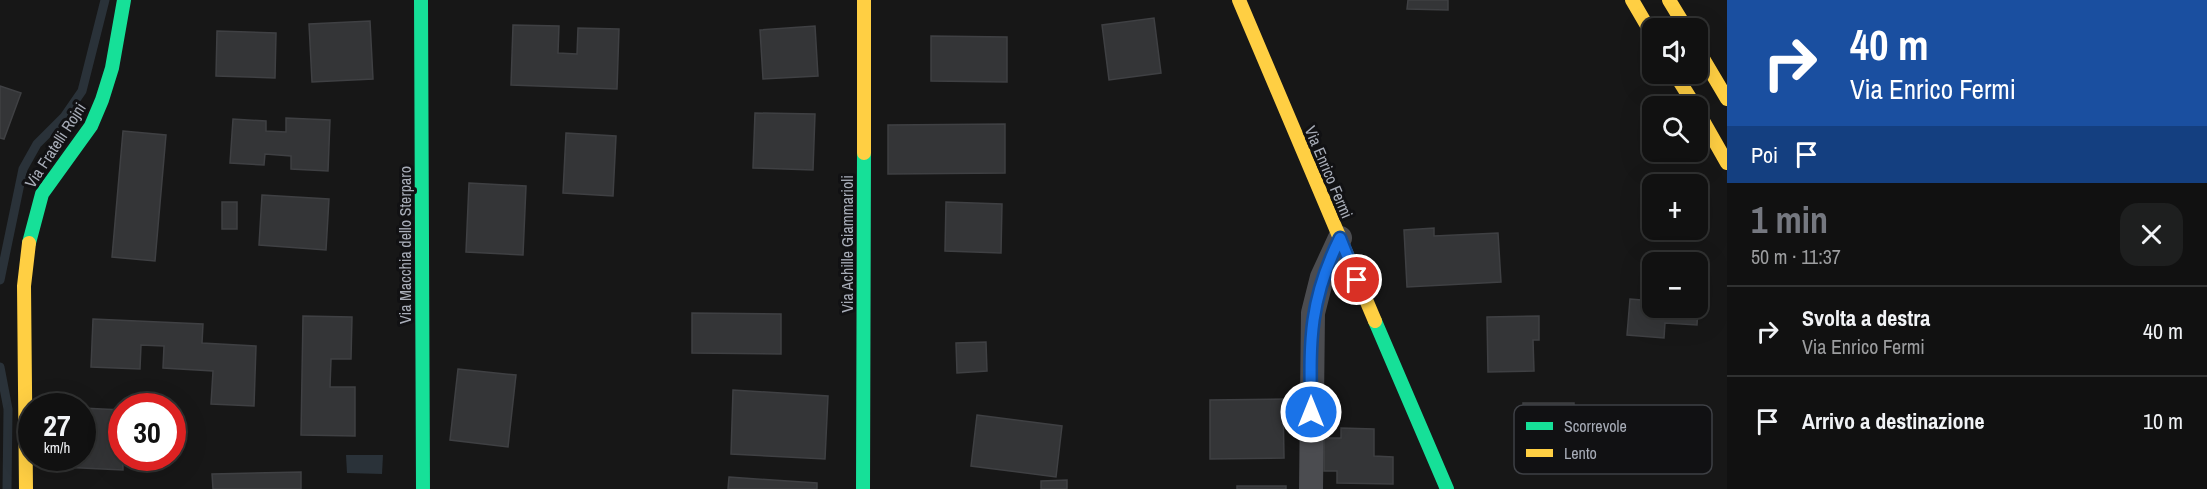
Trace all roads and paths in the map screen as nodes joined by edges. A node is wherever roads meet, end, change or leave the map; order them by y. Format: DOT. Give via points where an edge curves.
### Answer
graph roads {
  1 [pos="124,0"];
  2 [pos="421,0"];
  3 [pos="864,0"];
  4 [pos="1239,0"];
  5 [pos="1632,0"];
  6 [pos="1669,0"];
  7 [pos="1642,18"];
  8 [pos="1680,18"];
  9 [pos="1708,67"];
  10 [pos="1727,99"];
  11 [pos="1708,130"];
  12 [pos="1727,163"];
  13 [pos="1340,238"];
  14 [pos="26,489"];
  15 [pos="423,489"];
  16 [pos="863,489"];
  17 [pos="1311,489"];
  18 [pos="1447,489"];
  1 -- 14 [label="main road, Via Fratelli Rojni" via="102,100 91,126 42,194 31,229 24,286"];
  2 -- 15 [label="main road, Via Macchia dello Sterparo"];
  3 -- 16 [label="main road, Via Achille Giammarioli"];
  4 -- 13 [label="main road, Via Enrico Fermi"];
  5 -- 7 [label="main road"];
  6 -- 8 [label="main road"];
  9 -- 10 [label="main road"];
  11 -- 12 [label="main road"];
  13 -- 17 [label="street" via="1322,277 1313,313"];
  13 -- 18 [label="main road, Via Enrico Fermi"];
}
